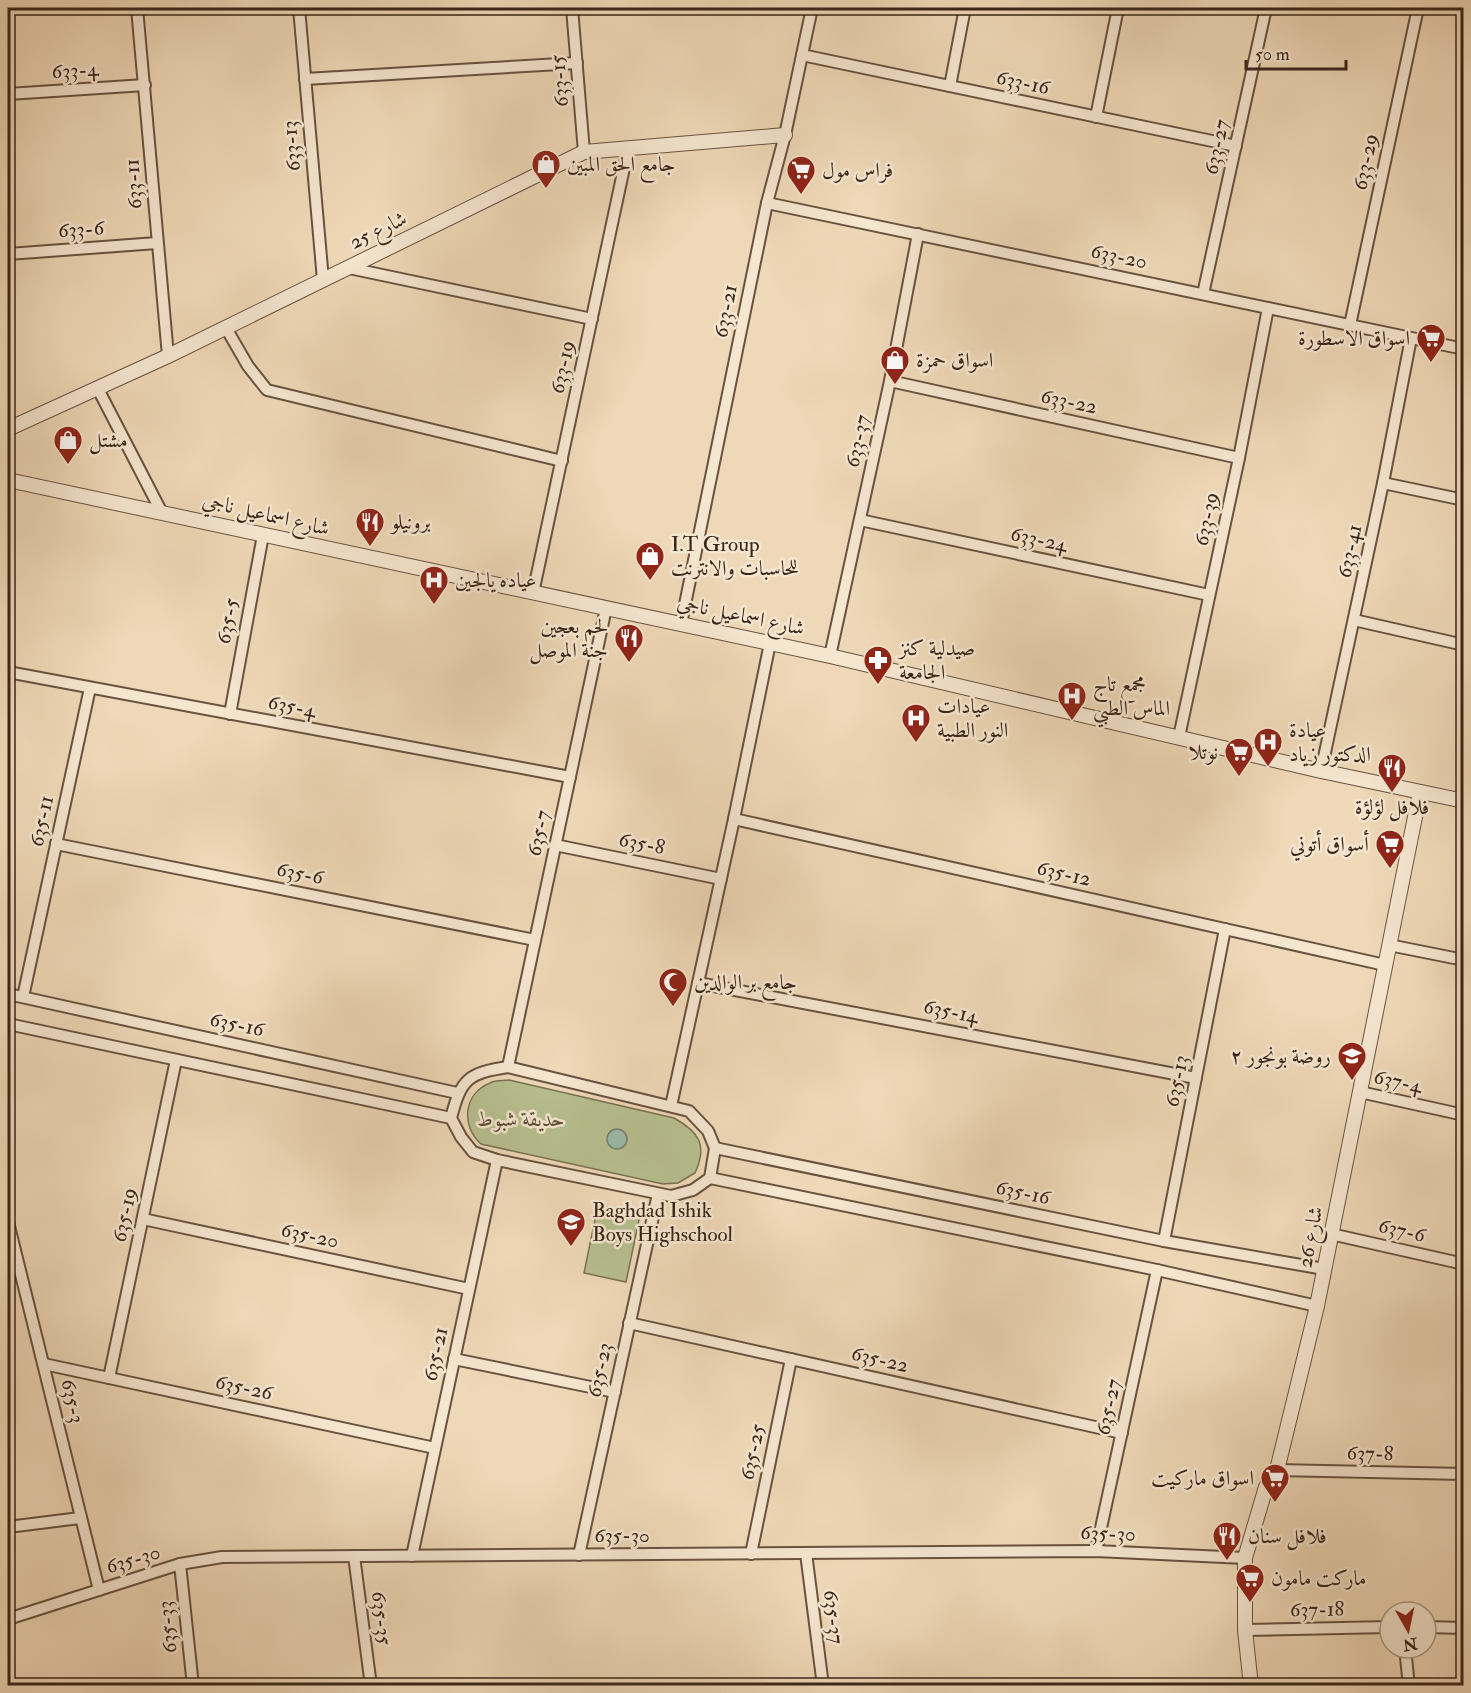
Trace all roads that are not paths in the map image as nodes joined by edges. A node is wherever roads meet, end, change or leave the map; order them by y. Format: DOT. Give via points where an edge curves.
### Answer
graph roads {
  1 [pos="137,8"];
  2 [pos="299,8"];
  3 [pos="572,8"];
  4 [pos="812,8"];
  5 [pos="965,8"];
  6 [pos="1118,8"];
  7 [pos="1266,8"];
  8 [pos="1418,8"];
  9 [pos="802,56"];
  10 [pos="576,63"];
  11 [pos="305,79"];
  12 [pos="145,85"];
  13 [pos="950,86"];
  14 [pos="8,94"];
  15 [pos="1096,117"];
  16 [pos="785,135"];
  17 [pos="1236,146"];
  18 [pos="628,149"];
  19 [pos="584,152"];
  20 [pos="767,203"];
  21 [pos="918,234"];
  22 [pos="157,243"];
  23 [pos="8,254"];
  24 [pos="349,268"];
  25 [pos="323,280"];
  26 [pos="1203,294"];
  27 [pos="1268,308"];
  28 [pos="592,319"];
  29 [pos="1350,325"];
  30 [pos="226,328"];
  31 [pos="1411,338"];
  32 [pos="1464,349"];
  33 [pos="168,356"];
  34 [pos="890,381"];
  35 [pos="99,389"];
  36 [pos="8,429"];
  37 [pos="1239,458"];
  38 [pos="562,461"];
  39 [pos="8,480"];
  40 [pos="1383,483"];
  41 [pos="1464,500"];
  42 [pos="161,512"];
  43 [pos="860,520"];
  44 [pos="263,535"];
  45 [pos="533,593"];
  46 [pos="1209,595"];
  47 [pos="606,608"];
  48 [pos="1354,620"];
  49 [pos="681,624"];
  50 [pos="770,643"];
  51 [pos="1464,645"];
  52 [pos="830,656"];
  53 [pos="8,672"];
  54 [pos="90,688"];
  55 [pos="230,714"];
  56 [pos="1179,737"];
  57 [pos="1321,771"];
  58 [pos="570,777"];
  59 [pos="1420,792"];
  60 [pos="1464,801"];
  61 [pos="734,819"];
  62 [pos="56,844"];
  63 [pos="555,845"];
  64 [pos="721,879"];
  65 [pos="1225,929"];
  66 [pos="535,940"];
  67 [pos="1389,945"];
  68 [pos="1464,960"];
  69 [pos="1385,965"];
  70 [pos="698,983"];
  71 [pos="8,994"];
  72 [pos="23,998"];
  73 [pos="8,1024"];
  74 [pos="176,1060"];
  75 [pos="508,1067"];
  76 [pos="1196,1078"];
  77 [pos="457,1092"];
  78 [pos="1360,1092"];
  79 [pos="671,1106"];
  80 [pos="1464,1115"];
  81 [pos="451,1118"];
  82 [pos="716,1148"];
  83 [pos="497,1160"];
  84 [pos="710,1178"];
  85 [pos="658,1194"];
  86 [pos="143,1219"];
  87 [pos="8,1222"];
  88 [pos="1331,1234"];
  89 [pos="1164,1241"];
  90 [pos="1464,1264"];
  91 [pos="1324,1269"];
  92 [pos="1157,1270"];
  93 [pos="469,1289"];
  94 [pos="1317,1306"];
  95 [pos="629,1323"];
  96 [pos="454,1359"];
  97 [pos="791,1359"];
  98 [pos="44,1364"];
  99 [pos="109,1378"];
  100 [pos="615,1392"];
  101 [pos="1122,1434"];
  102 [pos="435,1448"];
  103 [pos="1276,1470"];
  104 [pos="1464,1474"];
  105 [pos="80,1518"];
  106 [pos="8,1527"];
  107 [pos="1096,1551"];
  108 [pos="806,1553"];
  109 [pos="751,1554"];
  110 [pos="579,1555"];
  111 [pos="354,1556"];
  112 [pos="412,1556"];
  113 [pos="1245,1558"];
  114 [pos="180,1564"];
  115 [pos="99,1590"];
  116 [pos="8,1618"];
  117 [pos="1378,1627"];
  118 [pos="1438,1627"];
  119 [pos="1464,1628"];
  120 [pos="1245,1630"];
  121 [pos="1406,1660"];
  122 [pos="193,1686"];
  123 [pos="371,1686"];
  124 [pos="822,1686"];
  125 [pos="1251,1686"];
  126 [pos="1409,1686"];
  1 -- 12 [label="street, 633-11"];
  2 -- 11 [label="street, 633-13"];
  3 -- 10 [label="street, 633-15"];
  4 -- 9 [label="street, 633-21"];
  5 -- 13 [label="street"];
  6 -- 15 [label="street"];
  7 -- 17 [label="street, 633-27"];
  8 -- 29 [label="street, 633-29"];
  9 -- 13 [label="street, 633-16"];
  9 -- 16 [label="street, 633-21"];
  10 -- 11 [label="street"];
  10 -- 19 [label="street, 633-15"];
  11 -- 25 [label="street, 633-13"];
  12 -- 14 [label="street, 633-4"];
  12 -- 22 [label="street, 633-11"];
  13 -- 15 [label="street, 633-16"];
  15 -- 17 [label="street, 633-16"];
  16 -- 18 [label="street, شارع 25"];
  16 -- 20 [label="street, 633-21"];
  17 -- 26 [label="street, 633-27"];
  18 -- 19 [label="street, شارع 25"];
  18 -- 28 [label="street, 633-19"];
  19 -- 24 [label="street, شارع 25"];
  20 -- 21 [label="street, 633-20"];
  20 -- 49 [label="street, 633-21"];
  21 -- 26 [label="street, 633-20"];
  21 -- 34 [label="street, 633-37"];
  22 -- 23 [label="street, 633-6"];
  22 -- 33 [label="street, 633-11"];
  24 -- 25 [label="street, شارع 25"];
  24 -- 28 [label="street"];
  25 -- 30 [label="street, شارع 25"];
  26 -- 27 [label="street, 633-20"];
  27 -- 29 [label="street, 633-20"];
  27 -- 37 [label="street, 633-39"];
  28 -- 38 [label="street, 633-19"];
  29 -- 31 [label="street, 633-20"];
  30 -- 33 [label="street, شارع 25"];
  30 -- 38 [label="street" via="267,390"];
  31 -- 32 [label="street, 633-20"];
  31 -- 40 [label="street, 633-41"];
  33 -- 35 [label="street, شارع 25"];
  34 -- 37 [label="street, 633-22"];
  34 -- 43 [label="street, 633-37"];
  35 -- 36 [label="street, شارع 25"];
  35 -- 42 [label="street"];
  37 -- 46 [label="street, 633-39"];
  38 -- 45 [label="street, 633-19"];
  39 -- 42 [label="street, شارع اسماعيل ناجي"];
  40 -- 41 [label="street"];
  40 -- 48 [label="street, 633-41"];
  42 -- 44 [label="street, شارع اسماعيل ناجي"];
  43 -- 46 [label="street, 633-24"];
  43 -- 52 [label="street, 633-37"];
  44 -- 45 [label="street, شارع اسماعيل ناجي"];
  44 -- 55 [label="street, 635-5"];
  45 -- 47 [label="street, شارع اسماعيل ناجي"];
  46 -- 56 [label="street, 633-39"];
  47 -- 49 [label="street, شارع اسماعيل ناجي"];
  47 -- 58 [label="street, 635-7"];
  48 -- 51 [label="street"];
  48 -- 57 [label="street, 633-41"];
  49 -- 50 [label="street, شارع اسماعيل ناجي"];
  50 -- 52 [label="street, شارع اسماعيل ناجي"];
  50 -- 61 [label="street"];
  52 -- 56 [label="street, شارع اسماعيل ناجي"];
  53 -- 54 [label="street, 635-4"];
  54 -- 55 [label="street, 635-4"];
  54 -- 62 [label="street, 635-11"];
  55 -- 58 [label="street, 635-4"];
  56 -- 57 [label="street, شارع اسماعيل ناجي"];
  57 -- 59 [label="street, شارع اسماعيل ناجي"];
  58 -- 63 [label="street, 635-7"];
  59 -- 60 [label="street, شارع اسماعيل ناجي"];
  59 -- 67 [label="street, شارع 26"];
  61 -- 64 [label="street"];
  61 -- 65 [label="street, 635-12"];
  62 -- 66 [label="street, 635-6"];
  62 -- 72 [label="street, 635-11"];
  63 -- 64 [label="street, 635-8"];
  63 -- 66 [label="street, 635-7"];
  64 -- 70 [label="street"];
  65 -- 69 [label="street, 635-12"];
  65 -- 76 [label="street, 635-13"];
  66 -- 75 [label="street, 635-7"];
  67 -- 68 [label="street"];
  67 -- 69 [label="street, شارع 26"];
  69 -- 78 [label="street, شارع 26"];
  70 -- 76 [label="street, 635-14"];
  70 -- 79 [label="street"];
  71 -- 72 [label="street, 635-16"];
  72 -- 77 [label="street, 635-16"];
  73 -- 74 [label="street"];
  74 -- 81 [label="street"];
  74 -- 86 [label="street, 635-19"];
  75 -- 77 [label="street" via="485,1071"];
  75 -- 79 [label="street"];
  76 -- 89 [label="street, 635-13"];
  77 -- 81 [label="street"];
  78 -- 80 [label="street, 637-4"];
  78 -- 88 [label="street, شارع 26"];
  79 -- 82 [label="street" via="689,1111 697,1118"];
  81 -- 83 [label="street" via="472,1152"];
  82 -- 84 [label="street"];
  82 -- 89 [label="street, 635-16"];
  83 -- 85 [label="street"];
  83 -- 93 [label="street, 635-21"];
  84 -- 85 [label="street" via="693,1190 671,1196"];
  84 -- 92 [label="street"];
  85 -- 95 [label="street, 635-23"];
  86 -- 93 [label="street, 635-20"];
  86 -- 99 [label="street, 635-19"];
  87 -- 98 [label="street, 635-3"];
  88 -- 90 [label="street, 637-6"];
  88 -- 91 [label="street, شارع 26"];
  89 -- 91 [label="street, 635-16"];
  91 -- 94 [label="street, شارع 26"];
  92 -- 94 [label="street"];
  92 -- 101 [label="street, 635-27"];
  93 -- 96 [label="street, 635-21"];
  94 -- 103 [label="street, شارع 26"];
  95 -- 97 [label="street, 635-22"];
  95 -- 100 [label="street, 635-23"];
  96 -- 100 [label="street"];
  96 -- 102 [label="street, 635-21"];
  97 -- 101 [label="street, 635-22"];
  97 -- 109 [label="street, 635-25"];
  98 -- 99 [label="street, 635-26"];
  98 -- 105 [label="street, 635-3"];
  99 -- 102 [label="street, 635-26"];
  100 -- 110 [label="street, 635-23"];
  101 -- 107 [label="street, 635-27"];
  102 -- 112 [label="street, 635-21"];
  103 -- 104 [label="street, 637-8"];
  103 -- 113 [label="street, شارع 26" via="1266,1487"];
  105 -- 106 [label="street"];
  105 -- 115 [label="street, 635-3"];
  107 -- 108 [label="street, 635-30"];
  107 -- 113 [label="street, 635-30"];
  108 -- 109 [label="street, 635-30"];
  108 -- 124 [label="street, 635-37"];
  109 -- 110 [label="street, 635-30"];
  110 -- 112 [label="street, 635-30"];
  111 -- 112 [label="street, 635-30"];
  111 -- 114 [label="street, 635-30" via="222,1557"];
  111 -- 123 [label="street, 635-35"];
  113 -- 120 [label="street, شارع 26"];
  114 -- 115 [label="street, 635-30"];
  114 -- 122 [label="street, 635-33"];
  115 -- 116 [label="street, 635-30"];
  117 -- 120 [label="street, 637-18"];
  118 -- 119 [label="street"];
  120 -- 125 [label="street, شارع 26"];
  121 -- 126 [label="street"];
}
